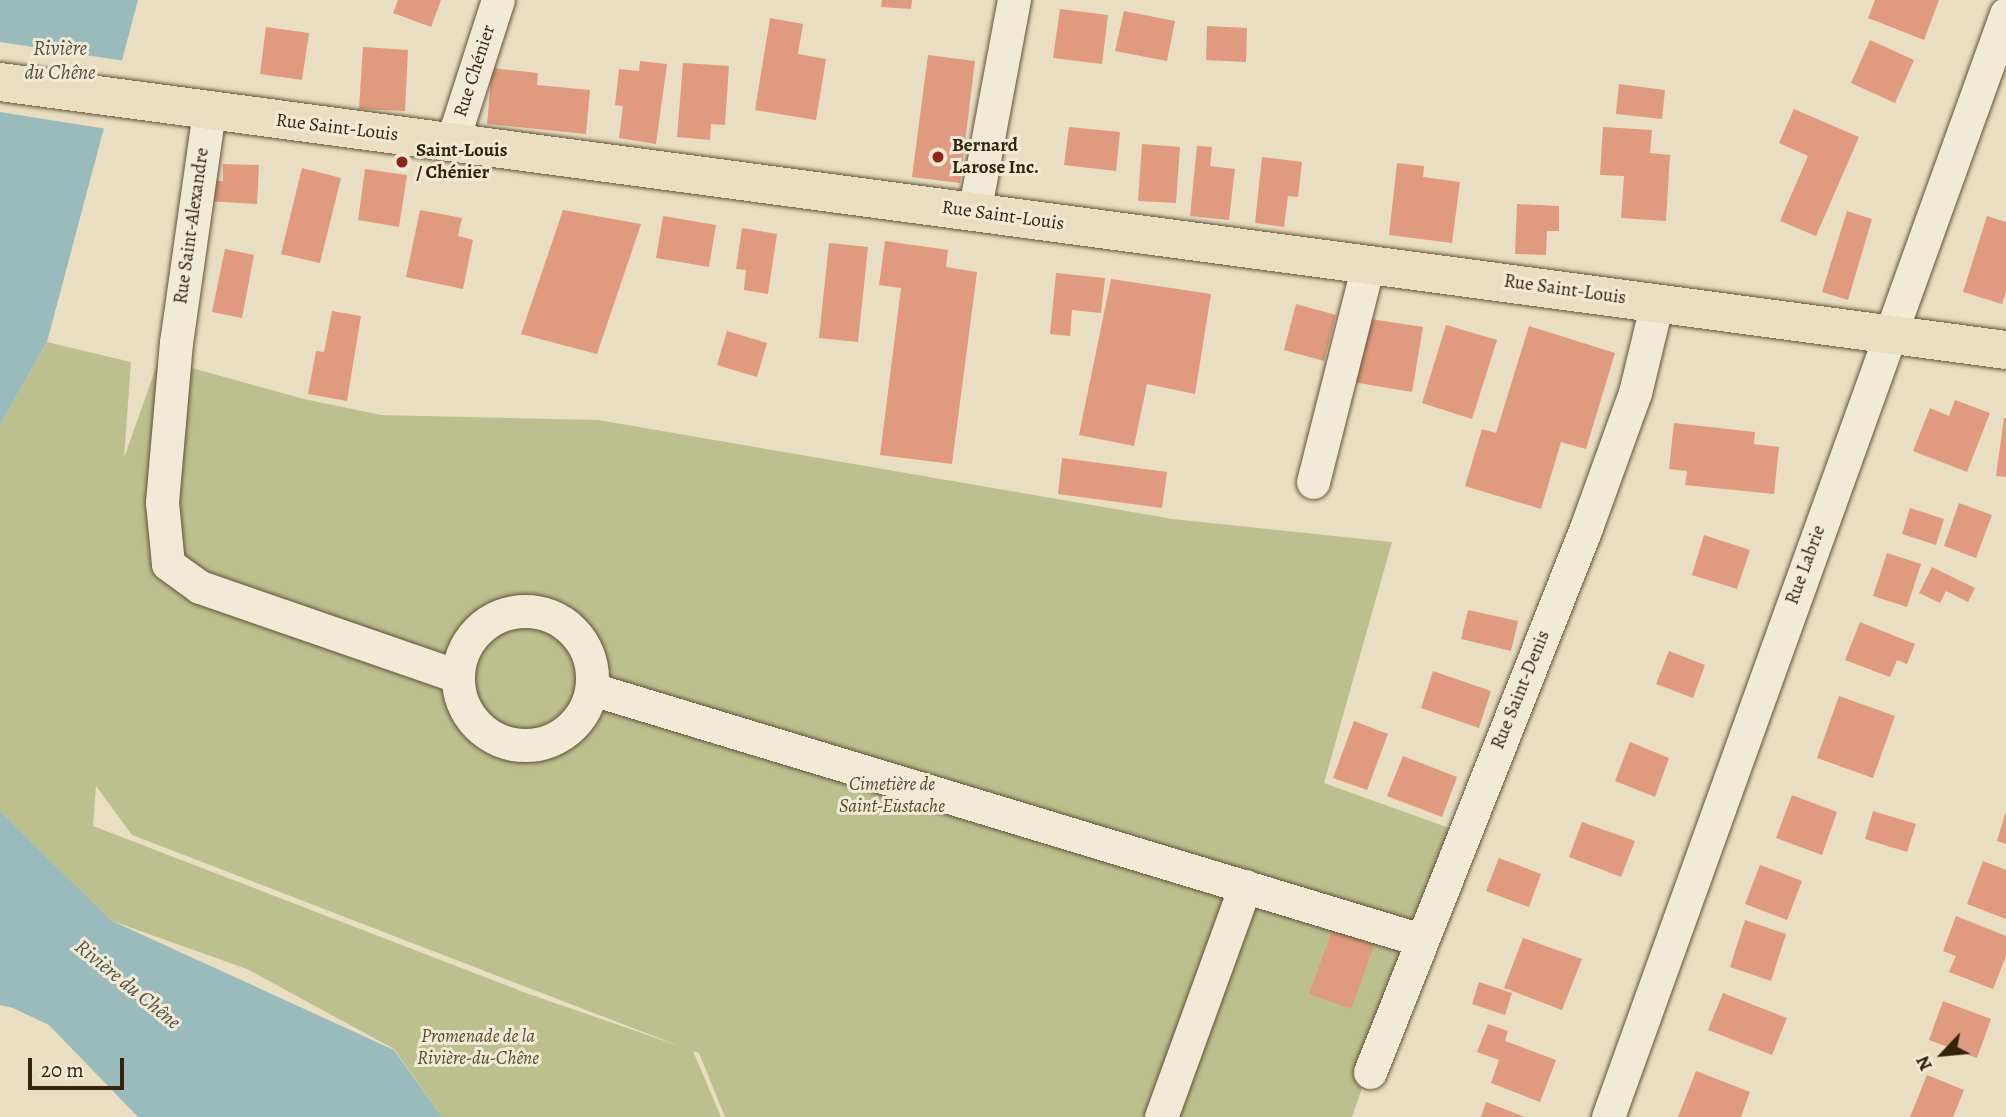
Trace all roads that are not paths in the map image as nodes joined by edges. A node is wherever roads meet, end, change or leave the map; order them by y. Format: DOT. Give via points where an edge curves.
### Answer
graph roads {
  1 [pos="498,0"];
  2 [pos="1014,0"];
  3 [pos="2006,14"];
  4 [pos="0,82"];
  5 [pos="209,111"];
  6 [pos="452,142"];
  7 [pos="974,213"];
  8 [pos="1368,264"];
  9 [pos="1657,302"];
  10 [pos="1891,334"];
  11 [pos="2006,351"];
  12 [pos="1313,482"];
  13 [pos="457,676"];
  14 [pos="592,689"];
  15 [pos="1245,886"];
  16 [pos="1421,940"];
  17 [pos="1370,1072"];
  18 [pos="1161,1117"];
  19 [pos="1608,1117"];
  1 -- 6 [label="street, Rue Chénier"];
  2 -- 7 [label="street"];
  3 -- 10 [label="street, Rue Labrie"];
  4 -- 5 [label="main road, Rue Saint-Louis"];
  5 -- 6 [label="main road, Rue Saint-Louis"];
  5 -- 13 [label="street, Rue Saint-Alexandre" via="176,342 162,502 168,564 200,587"];
  6 -- 7 [label="main road, Rue Saint-Louis"];
  7 -- 8 [label="main road, Rue Saint-Louis"];
  8 -- 9 [label="main road, Rue Saint-Louis"];
  8 -- 12 [label="street"];
  9 -- 10 [label="main road, Rue Saint-Louis"];
  9 -- 16 [label="street, Rue Saint-Denis" via="1635,393 1596,502"];
  10 -- 11 [label="main road, Rue Saint-Louis"];
  10 -- 19 [label="street, Rue Labrie"];
  13 -- 14 [label="street" via="465,710 486,734 507,744 536,745 558,738 583,712"];
  13 -- 14 [label="street" via="462,652 475,632 510,612 534,611 552,616 572,630 587,652"];
  14 -- 15 [label="street"];
  15 -- 16 [label="street"];
  15 -- 18 [label="street"];
  16 -- 17 [label="street, Rue Saint-Denis"];
}
